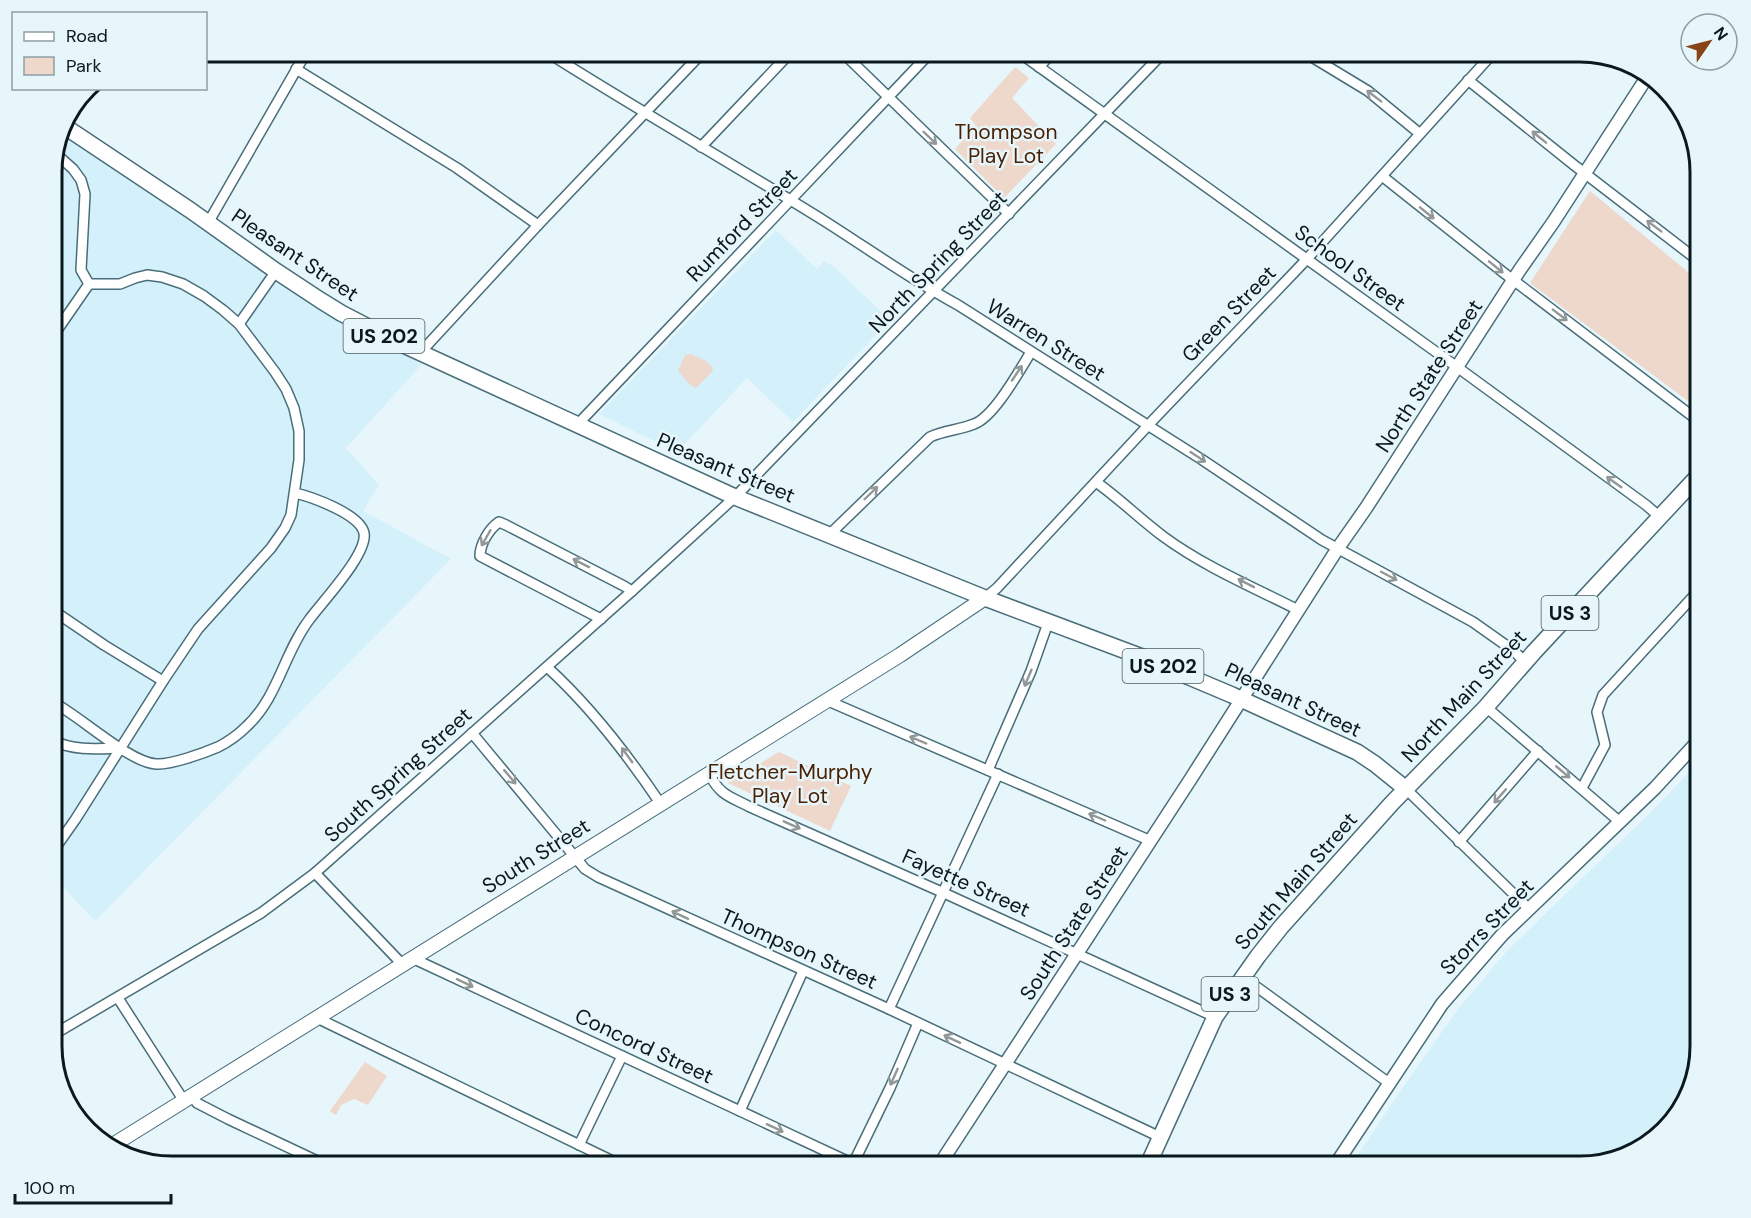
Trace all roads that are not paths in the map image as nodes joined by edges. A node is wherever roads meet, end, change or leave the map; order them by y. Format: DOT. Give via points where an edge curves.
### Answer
graph roads {
  1 [pos="300,62"];
  2 [pos="562,62"];
  3 [pos="694,62"];
  4 [pos="782,62"];
  5 [pos="852,62"];
  6 [pos="921,62"];
  7 [pos="1032,62"];
  8 [pos="1044,62"];
  9 [pos="1155,62"];
  10 [pos="1320,62"];
  11 [pos="1485,62"];
  12 [pos="1039,67"];
  13 [pos="296,69"];
  14 [pos="1468,80"];
  15 [pos="1644,82"];
  16 [pos="888,97"];
  17 [pos="645,114"];
  18 [pos="1105,114"];
  19 [pos="70,130"];
  20 [pos="1419,133"];
  21 [pos="701,147"];
  22 [pos="62,159"];
  23 [pos="1585,173"];
  24 [pos="1382,176"];
  25 [pos="790,201"];
  26 [pos="1009,214"];
  27 [pos="208,223"];
  28 [pos="538,225"];
  29 [pos="1690,254"];
  30 [pos="1306,260"];
  31 [pos="276,271"];
  32 [pos="1513,280"];
  33 [pos="89,284"];
  34 [pos="934,292"];
  35 [pos="62,323"];
  36 [pos="239,324"];
  37 [pos="1031,352"];
  38 [pos="420,353"];
  39 [pos="1457,367"];
  40 [pos="1690,414"];
  41 [pos="577,425"];
  42 [pos="1148,425"];
  43 [pos="1096,482"];
  44 [pos="1690,485"];
  45 [pos="295,493"];
  46 [pos="735,497"];
  47 [pos="1660,517"];
  48 [pos="830,534"];
  49 [pos="1338,548"];
  50 [pos="632,591"];
  51 [pos="985,598"];
  52 [pos="1690,600"];
  53 [pos="1298,610"];
  54 [pos="62,616"];
  55 [pos="601,619"];
  56 [pos="1048,623"];
  57 [pos="1525,662"];
  58 [pos="547,667"];
  59 [pos="163,681"];
  60 [pos="826,700"];
  61 [pos="1242,700"];
  62 [pos="1486,706"];
  63 [pos="62,708"];
  64 [pos="472,732"];
  65 [pos="62,744"];
  66 [pos="120,748"];
  67 [pos="1690,750"];
  68 [pos="1538,751"];
  69 [pos="988,770"];
  70 [pos="709,774"];
  71 [pos="998,774"];
  72 [pos="1582,788"];
  73 [pos="1406,789"];
  74 [pos="660,803"];
  75 [pos="1620,822"];
  76 [pos="62,838"];
  77 [pos="1151,840"];
  78 [pos="1459,842"];
  79 [pos="574,858"];
  80 [pos="315,873"];
  81 [pos="944,892"];
  82 [pos="1529,909"];
  83 [pos="1077,954"];
  84 [pos="407,961"];
  85 [pos="803,971"];
  86 [pos="1243,977"];
  87 [pos="118,998"];
  88 [pos="889,1010"];
  89 [pos="1215,1017"];
  90 [pos="317,1018"];
  91 [pos="918,1023"];
  92 [pos="62,1030"];
  93 [pos="622,1056"];
  94 [pos="1005,1064"];
  95 [pos="1389,1083"];
  96 [pos="188,1098"];
  97 [pos="740,1111"];
  98 [pos="1160,1137"];
  99 [pos="118,1142"];
  100 [pos="579,1144"];
  101 [pos="307,1156"];
  102 [pos="602,1156"];
  103 [pos="837,1156"];
  104 [pos="860,1156"];
  105 [pos="945,1156"];
  106 [pos="1152,1156"];
  107 [pos="1341,1156"];
  1 -- 13 [label="street"];
  2 -- 17 [label="street, Warren Street"];
  3 -- 17 [label="street"];
  4 -- 21 [label="street"];
  5 -- 16 [label="street"];
  6 -- 16 [label="street, Rumford Street"];
  7 -- 12 [label="street, School Street"];
  8 -- 12 [label="street"];
  9 -- 18 [label="street, North Spring Street"];
  20 -- 10 [label="street, one-way" via="1368,91"];
  11 -- 14 [label="street, Green Street"];
  12 -- 18 [label="street, School Street"];
  13 -- 27 [label="street"];
  13 -- 28 [label="street" via="457,168"];
  14 -- 20 [label="street, Green Street"];
  23 -- 14 [label="street, one-way"];
  15 -- 23 [label="street, North State Street"];
  16 -- 25 [label="street, Rumford Street"];
  16 -- 26 [label="street, one-way"];
  17 -- 21 [label="street, Warren Street"];
  17 -- 28 [label="street"];
  18 -- 26 [label="street, North Spring Street"];
  18 -- 30 [label="street, School Street"];
  19 -- 27 [label="main road, Pleasant Street / US 202"];
  20 -- 24 [label="street, Green Street"];
  21 -- 25 [label="street, Warren Street"];
  22 -- 33 [label="street" via="81,180 85,194 81,270"];
  29 -- 23 [label="street, one-way"];
  23 -- 32 [label="street, North State Street"];
  24 -- 30 [label="street, Green Street"];
  24 -- 32 [label="street, one-way"];
  25 -- 34 [label="street, Warren Street"];
  25 -- 41 [label="street, Rumford Street"];
  26 -- 34 [label="street, North Spring Street"];
  27 -- 31 [label="main road, Pleasant Street / US 202"];
  28 -- 38 [label="street"];
  30 -- 39 [label="street, School Street"];
  30 -- 42 [label="street, Green Street"];
  31 -- 36 [label="street"];
  31 -- 38 [label="main road, Pleasant Street / US 202" via="341,313"];
  32 -- 39 [label="street, North State Street"];
  32 -- 40 [label="street, one-way"];
  33 -- 35 [label="street"];
  33 -- 36 [label="street" via="120,284 147,275 162,277 204,296"];
  34 -- 37 [label="street, Warren Street"];
  34 -- 46 [label="street, North Spring Street"];
  36 -- 45 [label="street" via="275,372 294,408 300,448"];
  37 -- 42 [label="street, Warren Street"];
  48 -- 37 [label="street, one-way" via="930,437 974,424 987,416"];
  38 -- 41 [label="main road, Pleasant Street / US 202"];
  47 -- 39 [label="street, School Street, one-way"];
  39 -- 49 [label="street, North State Street"];
  41 -- 46 [label="main road, Pleasant Street / US 202"];
  42 -- 43 [label="street, Green Street"];
  42 -- 49 [label="street, Warren Street, one-way"];
  43 -- 51 [label="street, Green Street"];
  53 -- 43 [label="street, one-way" via="1164,537"];
  44 -- 47 [label="main road, North Main Street / US 3"];
  45 -- 59 [label="street" via="291,515 271,548 209,616"];
  45 -- 66 [label="street" via="336,508 356,521 364,531 364,543 294,641 264,707 229,741 171,762 147,763"];
  46 -- 48 [label="main road, Pleasant Street / US 202"];
  46 -- 50 [label="street, South Spring Street"];
  47 -- 57 [label="main road, North Main Street / US 3"];
  48 -- 51 [label="main road, Pleasant Street / US 202"];
  49 -- 53 [label="street, North State Street"];
  49 -- 57 [label="street, Warren Street, one-way" via="1473,622"];
  50 -- 55 [label="street, South Spring Street"];
  50 -- 55 [label="street, one-way" via="499,522 494,526 480,556"];
  51 -- 56 [label="main road, Pleasant Street / US 202"];
  51 -- 60 [label="main road, South Street"];
  52 -- 72 [label="street" via="1603,695 1597,712 1605,745"];
  53 -- 61 [label="street, North State Street"];
  54 -- 59 [label="street"];
  55 -- 58 [label="street, South Spring Street"];
  56 -- 61 [label="main road, Pleasant Street / US 202" via="1142,657"];
  56 -- 69 [label="street, one-way"];
  57 -- 62 [label="main road, North Main Street / US 3"];
  58 -- 64 [label="street, South Spring Street"];
  74 -- 58 [label="street, one-way" via="622,749"];
  59 -- 66 [label="street"];
  69 -- 60 [label="street, one-way"];
  60 -- 70 [label="main road, South Street"];
  61 -- 73 [label="main road, Pleasant Street / US 202" via="1357,752"];
  61 -- 77 [label="street, South State Street"];
  62 -- 68 [label="street"];
  62 -- 73 [label="main road, North Main Street / US 3"];
  63 -- 66 [label="street"];
  64 -- 79 [label="street, Thompson Street, one-way"];
  64 -- 80 [label="street, South Spring Street"];
  65 -- 66 [label="street" via="87,750"];
  66 -- 76 [label="street"];
  67 -- 75 [label="street, Storrs Street"];
  68 -- 72 [label="street, one-way"];
  68 -- 78 [label="street, one-way"];
  69 -- 71 [label="street"];
  70 -- 74 [label="main road, South Street"];
  70 -- 81 [label="street, Fayette Street, one-way" via="722,793"];
  77 -- 71 [label="street, one-way"];
  71 -- 81 [label="street"];
  72 -- 75 [label="street"];
  73 -- 78 [label="street"];
  73 -- 86 [label="main road, South Main Street / US 3" via="1281,927"];
  74 -- 79 [label="main road, South Street"];
  75 -- 82 [label="street, Storrs Street"];
  77 -- 83 [label="street, South State Street"];
  78 -- 82 [label="street"];
  79 -- 84 [label="main road, South Street"];
  85 -- 79 [label="street, Thompson Street, one-way" via="598,877"];
  80 -- 84 [label="street, Concord Street"];
  80 -- 87 [label="street, South Spring Street" via="261,913"];
  81 -- 83 [label="street, Fayette Street"];
  81 -- 88 [label="street"];
  82 -- 95 [label="street, Storrs Street" via="1480,958 1442,1004"];
  83 -- 89 [label="street, Fayette Street"];
  83 -- 94 [label="street, South State Street"];
  84 -- 90 [label="main road, South Street"];
  84 -- 93 [label="street, Concord Street, one-way"];
  85 -- 88 [label="street, Thompson Street"];
  85 -- 97 [label="street"];
  86 -- 89 [label="main road, South Main Street / US 3"];
  86 -- 95 [label="street"];
  87 -- 92 [label="street, South Spring Street"];
  87 -- 96 [label="street"];
  88 -- 91 [label="street, Thompson Street"];
  89 -- 98 [label="main road, South Main Street / US 3"];
  90 -- 96 [label="main road, South Street"];
  90 -- 100 [label="street"];
  94 -- 91 [label="street, Thompson Street, one-way"];
  91 -- 104 [label="street, one-way"];
  93 -- 97 [label="street, Concord Street"];
  93 -- 100 [label="street"];
  94 -- 98 [label="street, Thompson Street"];
  94 -- 105 [label="street, South State Street"];
  95 -- 107 [label="street, Storrs Street"];
  96 -- 99 [label="main road, South Street"];
  96 -- 101 [label="street"];
  97 -- 103 [label="street, Concord Street, one-way"];
  98 -- 106 [label="main road, South Main Street / US 3"];
  100 -- 102 [label="street"];
}
